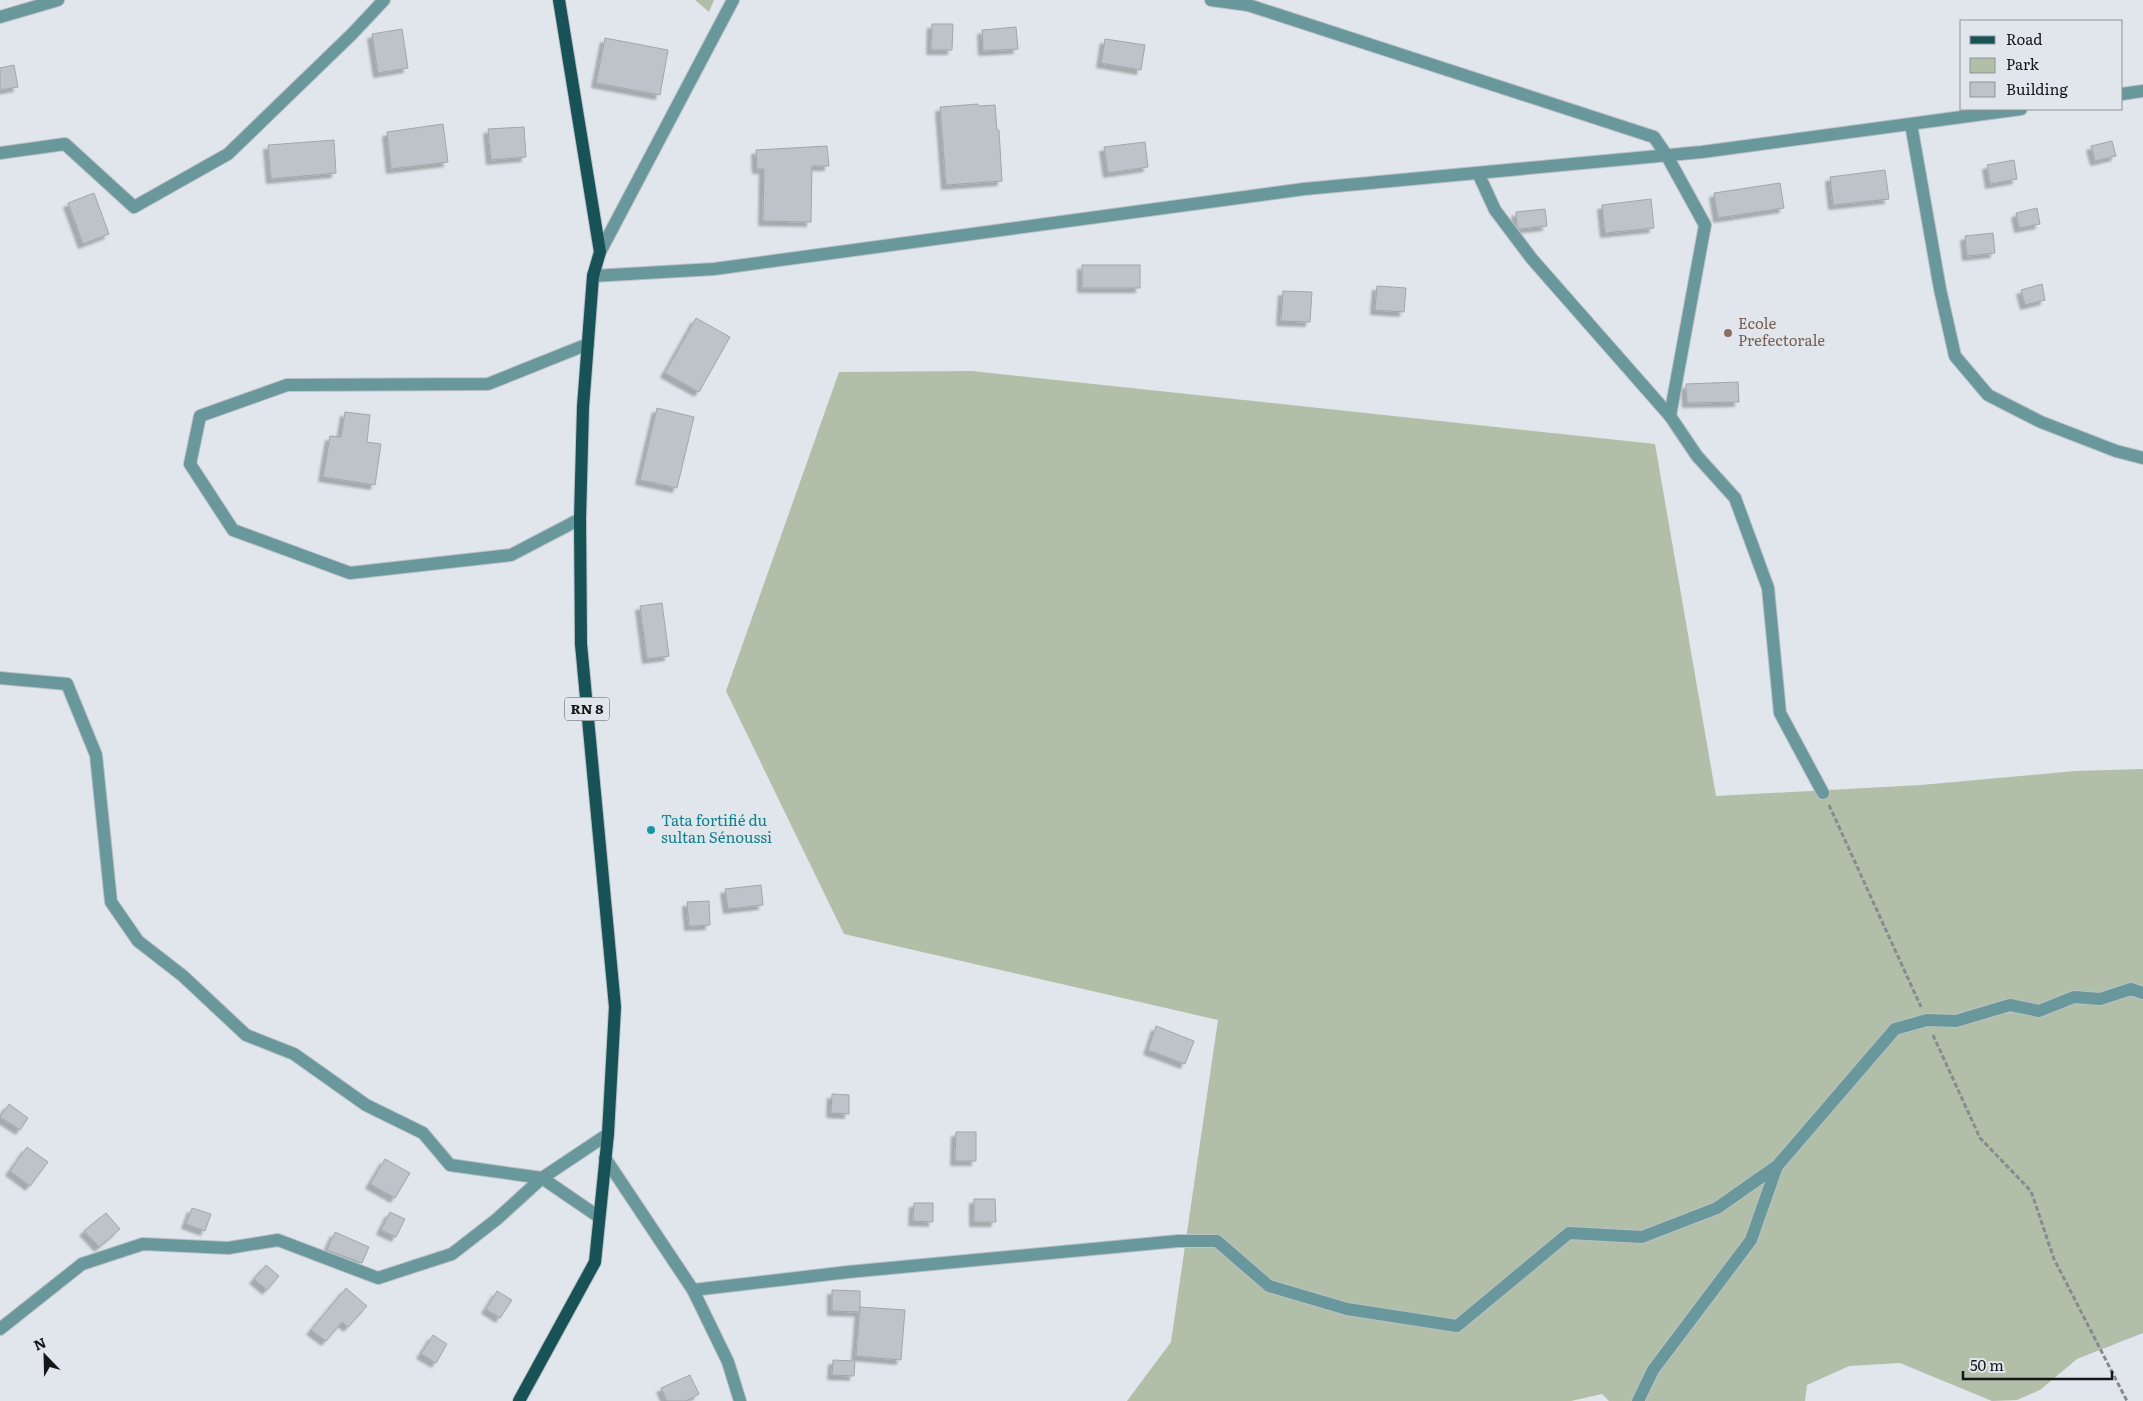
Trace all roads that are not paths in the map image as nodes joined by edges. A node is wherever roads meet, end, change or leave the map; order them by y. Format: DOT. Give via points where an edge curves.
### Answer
graph roads {
  1 [pos="58,0"];
  2 [pos="384,0"];
  3 [pos="559,0"];
  4 [pos="733,0"];
  5 [pos="1211,0"];
  6 [pos="0,17"];
  7 [pos="2143,91"];
  8 [pos="2123,94"];
  9 [pos="2014,110"];
  10 [pos="1911,124"];
  11 [pos="0,153"];
  12 [pos="1667,156"];
  13 [pos="1478,173"];
  14 [pos="600,252"];
  15 [pos="593,276"];
  16 [pos="588,344"];
  17 [pos="1670,416"];
  18 [pos="2143,458"];
  19 [pos="580,519"];
  20 [pos="0,678"];
  21 [pos="1823,793"];
  22 [pos="2143,993"];
  23 [pos="608,1134"];
  24 [pos="606,1158"];
  25 [pos="1776,1166"];
  26 [pos="542,1178"];
  27 [pos="599,1217"];
  28 [pos="693,1290"];
  29 [pos="0,1329"];
  30 [pos="519,1401"];
  31 [pos="740,1401"];
  32 [pos="1638,1401"];
  1 -- 6 [label="street"];
  2 -- 11 [label="street" via="228,154 134,207 64,144"];
  3 -- 14 [label="main road, RN 8"];
  4 -- 14 [label="street"];
  5 -- 12 [label="street" via="1248,5 1654,137"];
  7 -- 8 [label="street"];
  9 -- 10 [label="street"];
  10 -- 12 [label="street"];
  10 -- 18 [label="street" via="1955,356 1988,395 2041,422"];
  12 -- 13 [label="street"];
  12 -- 17 [label="street" via="1705,225"];
  13 -- 15 [label="street" via="1304,189 714,269"];
  13 -- 17 [label="street" via="1495,210 1532,259"];
  14 -- 15 [label="main road, RN 8"];
  15 -- 16 [label="main road, RN 8"];
  16 -- 19 [label="main road, RN 8"];
  16 -- 19 [label="street" via="488,384 287,385 200,416 190,464 233,530 350,573 511,555"];
  17 -- 21 [label="street" via="1698,456 1735,498 1768,588 1780,713"];
  19 -- 23 [label="main road, RN 8" via="581,644 615,1007"];
  20 -- 26 [label="street" via="67,684 96,755 111,902 138,941 183,976 246,1035 294,1054 366,1105 423,1133 450,1165"];
  22 -- 25 [label="street" via="2130,988 2100,999 2074,997 2039,1011 2010,1005 1956,1021 1926,1020 1896,1029"];
  23 -- 24 [label="main road, RN 8"];
  23 -- 26 [label="street"];
  24 -- 27 [label="main road, RN 8"];
  24 -- 28 [label="street"];
  25 -- 28 [label="street" via="1717,1208 1642,1238 1570,1233 1457,1326 1347,1309 1269,1286 1217,1241 1178,1241 877,1269"];
  25 -- 32 [label="street" via="1751,1240 1653,1370"];
  26 -- 27 [label="street"];
  26 -- 29 [label="street" via="452,1254 378,1278 278,1240 228,1248 143,1244 82,1264"];
  27 -- 30 [label="main road, RN 8" via="595,1262"];
  28 -- 31 [label="street" via="728,1362"];
}
